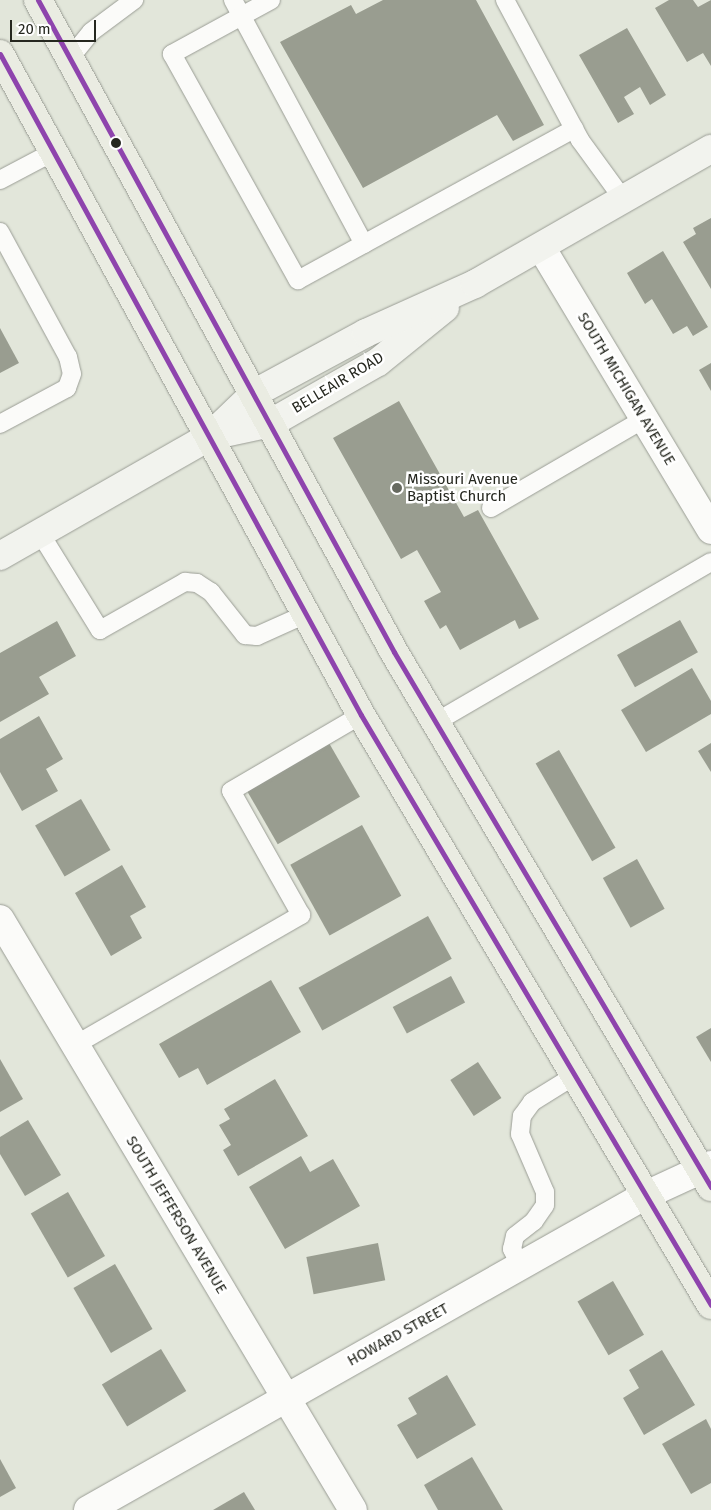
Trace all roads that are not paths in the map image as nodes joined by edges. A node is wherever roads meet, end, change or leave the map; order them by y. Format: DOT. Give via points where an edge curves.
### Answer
graph roads {
  1 [pos="38,0"];
  2 [pos="134,0"];
  3 [pos="271,0"];
  4 [pos="505,0"];
  5 [pos="237,8"];
  6 [pos="0,54"];
  7 [pos="70,58"];
  8 [pos="574,129"];
  9 [pos="711,149"];
  10 [pos="53,152"];
  11 [pos="0,180"];
  12 [pos="623,199"];
  13 [pos="0,232"];
  14 [pos="364,244"];
  15 [pos="541,247"];
  16 [pos="475,284"];
  17 [pos="255,393"];
  18 [pos="644,419"];
  19 [pos="271,423"];
  20 [pos="0,424"];
  21 [pos="210,436"];
  22 [pos="491,508"];
  23 [pos="711,530"];
  24 [pos="40,533"];
  25 [pos="0,556"];
  26 [pos="711,562"];
  27 [pos="306,614"];
  28 [pos="361,715"];
  29 [pos="436,722"];
  30 [pos="0,919"];
  31 [pos="74,1045"];
  32 [pos="574,1076"];
  33 [pos="708,1174"];
  34 [pos="646,1195"];
  35 [pos="520,1266"];
  36 [pos="711,1305"];
  37 [pos="286,1398"];
  38 [pos="88,1510"];
  39 [pos="353,1510"];
  1 -- 7 [label="main road"];
  2 -- 7 [label="lane" via="91,32"];
  3 -- 5 [label="lane"];
  4 -- 8 [label="lane"];
  5 -- 14 [label="lane"];
  5 -- 14 [label="lane" via="172,54 298,280"];
  6 -- 10 [label="main road"];
  7 -- 17 [label="main road"];
  8 -- 12 [label="lane"];
  8 -- 14 [label="lane"];
  9 -- 12 [label="main road, BELLEAIR ROAD"];
  10 -- 11 [label="lane"];
  10 -- 21 [label="main road"];
  12 -- 15 [label="main road, BELLEAIR ROAD"];
  13 -- 20 [label="lane" via="68,357 72,374 67,388"];
  15 -- 16 [label="main road, BELLEAIR ROAD"];
  15 -- 18 [label="street, SOUTH MICHIGAN AVENUE"];
  16 -- 17 [label="main road, BELLEAIR ROAD" via="366,333"];
  16 -- 19 [label="main road, BELLEAIR ROAD" via="378,362"];
  17 -- 19 [label="main road"];
  17 -- 21 [label="main road, BELLEAIR ROAD"];
  18 -- 22 [label="lane"];
  18 -- 23 [label="street, SOUTH MICHIGAN AVENUE"];
  19 -- 21 [label="main road, BELLEAIR ROAD"];
  19 -- 29 [label="main road" via="375,618"];
  21 -- 24 [label="main road, BELLEAIR ROAD"];
  21 -- 27 [label="main road"];
  24 -- 25 [label="main road, BELLEAIR ROAD"];
  24 -- 27 [label="lane" via="100,630 185,582 197,583 211,592 245,635 257,636"];
  26 -- 29 [label="lane"];
  27 -- 28 [label="main road"];
  28 -- 31 [label="lane" via="231,791 301,915"];
  28 -- 32 [label="main road"];
  29 -- 33 [label="main road"];
  30 -- 31 [label="street, SOUTH JEFFERSON AVENUE"];
  31 -- 37 [label="street, SOUTH JEFFERSON AVENUE"];
  32 -- 34 [label="main road"];
  32 -- 35 [label="lane" via="532,1102 522,1116 520,1134 545,1192 546,1205 534,1221 515,1236 512,1249"];
  33 -- 34 [label="street, HOWARD STREET"];
  34 -- 35 [label="street, HOWARD STREET"];
  34 -- 36 [label="main road"];
  35 -- 37 [label="street, HOWARD STREET"];
  37 -- 38 [label="street, HOWARD STREET"];
  37 -- 39 [label="street, SOUTH JEFFERSON AVENUE"];
}
